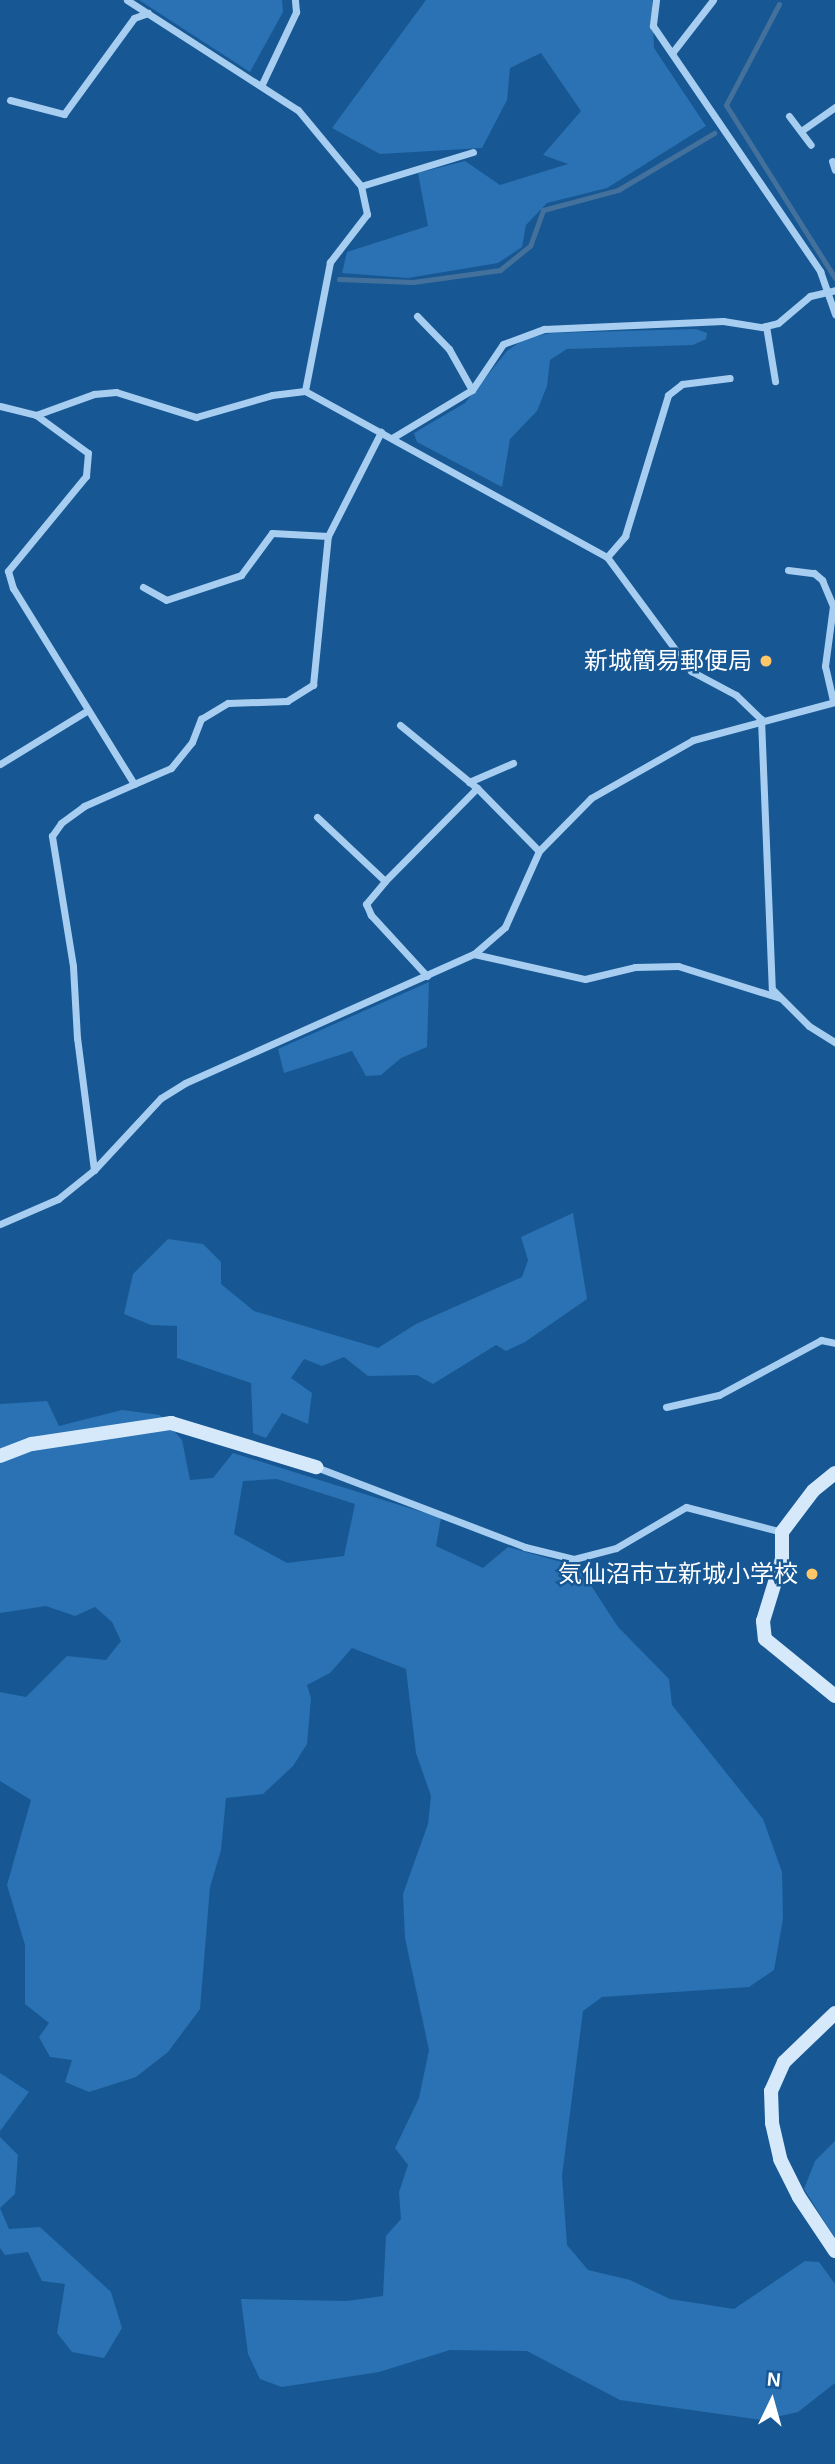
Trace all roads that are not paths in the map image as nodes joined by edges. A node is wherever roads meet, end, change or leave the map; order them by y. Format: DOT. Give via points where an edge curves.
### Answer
graph roads {
  1 [pos="127,0"];
  2 [pos="295,0"];
  3 [pos="656,0"];
  4 [pos="713,0"];
  5 [pos="149,13"];
  6 [pos="672,53"];
  7 [pos="262,84"];
  8 [pos="10,100"];
  9 [pos="835,107"];
  10 [pos="789,116"];
  11 [pos="801,131"];
  12 [pos="811,145"];
  13 [pos="473,152"];
  14 [pos="832,161"];
  15 [pos="835,170"];
  16 [pos="361,186"];
  17 [pos="831,290"];
  18 [pos="835,314"];
  19 [pos="417,317"];
  20 [pos="766,326"];
  21 [pos="730,378"];
  22 [pos="775,381"];
  23 [pos="472,390"];
  24 [pos="305,391"];
  25 [pos="0,406"];
  26 [pos="36,415"];
  27 [pos="382,432"];
  28 [pos="392,438"];
  29 [pos="328,536"];
  30 [pos="607,557"];
  31 [pos="788,570"];
  32 [pos="143,587"];
  33 [pos="834,702"];
  34 [pos="88,710"];
  35 [pos="761,719"];
  36 [pos="400,725"];
  37 [pos="513,763"];
  38 [pos="0,764"];
  39 [pos="469,782"];
  40 [pos="134,784"];
  41 [pos="477,788"];
  42 [pos="317,817"];
  43 [pos="539,851"];
  44 [pos="384,881"];
  45 [pos="474,954"];
  46 [pos="427,976"];
  47 [pos="780,998"];
  48 [pos="835,1042"];
  49 [pos="94,1170"];
  50 [pos="0,1224"];
  51 [pos="835,1343"];
  52 [pos="666,1407"];
  53 [pos="0,1456"];
  54 [pos="316,1467"];
  55 [pos="835,1473"];
  56 [pos="782,1532"];
  57 [pos="835,1696"];
  58 [pos="835,2013"];
  59 [pos="835,2250"];
  1 -- 5 [label="street"];
  2 -- 7 [label="street" via="296,12"];
  3 -- 6 [label="street" via="653,26"];
  4 -- 6 [label="street"];
  5 -- 7 [label="street"];
  5 -- 8 [label="street" via="134,18 64,114"];
  6 -- 17 [label="street"];
  7 -- 16 [label="street" via="298,110"];
  9 -- 11 [label="street"];
  10 -- 11 [label="street"];
  11 -- 12 [label="street"];
  13 -- 16 [label="street"];
  14 -- 15 [label="street"];
  16 -- 24 [label="street" via="367,214 330,262"];
  17 -- 18 [label="street"];
  17 -- 20 [label="street" via="810,296 778,323"];
  19 -- 23 [label="street" via="449,349"];
  20 -- 22 [label="street"];
  20 -- 23 [label="street" via="723,321 544,329 503,344"];
  21 -- 30 [label="street" via="682,384 668,395 625,536"];
  23 -- 28 [label="street"];
  24 -- 26 [label="street" via="272,395 195,417 116,392 94,394"];
  24 -- 27 [label="street"];
  25 -- 26 [label="street"];
  26 -- 34 [label="street" via="88,453 86,476 8,571 13,589"];
  27 -- 28 [label="street"];
  27 -- 29 [label="street"];
  28 -- 30 [label="street"];
  29 -- 32 [label="street" via="272,533 241,575 166,600"];
  29 -- 40 [label="street" via="313,685 287,701 228,703 201,719 192,743 171,768"];
  30 -- 35 [label="street" via="691,671 736,695"];
  31 -- 33 [label="street" via="814,573 833,606 825,666"];
  33 -- 35 [label="street"];
  34 -- 38 [label="street"];
  34 -- 40 [label="street"];
  35 -- 43 [label="street" via="693,740 591,798"];
  35 -- 47 [label="street" via="772,989"];
  36 -- 39 [label="street"];
  37 -- 39 [label="street"];
  39 -- 41 [label="street"];
  40 -- 49 [label="street" via="84,806 61,822 52,836 73,966"];
  41 -- 43 [label="street"];
  41 -- 44 [label="street"];
  42 -- 44 [label="street"];
  43 -- 45 [label="street" via="505,927"];
  44 -- 46 [label="street" via="366,904"];
  45 -- 46 [label="street"];
  45 -- 47 [label="street" via="585,979 635,967 678,966"];
  46 -- 49 [label="street" via="185,1083 162,1098"];
  47 -- 48 [label="street" via="809,1026"];
  49 -- 50 [label="street" via="58,1199"];
  51 -- 52 [label="street" via="821,1340 719,1395"];
  53 -- 54 [label="street" via="32,1444 171,1423"];
  54 -- 56 [label="street" via="525,1547 574,1559 616,1548 686,1507"];
  55 -- 56 [label="street" via="813,1491"];
  56 -- 57 [label="street" via="782,1559 764,1620 765,1639"];
  58 -- 59 [label="street" via="784,2062 771,2091 780,2159"];
}
